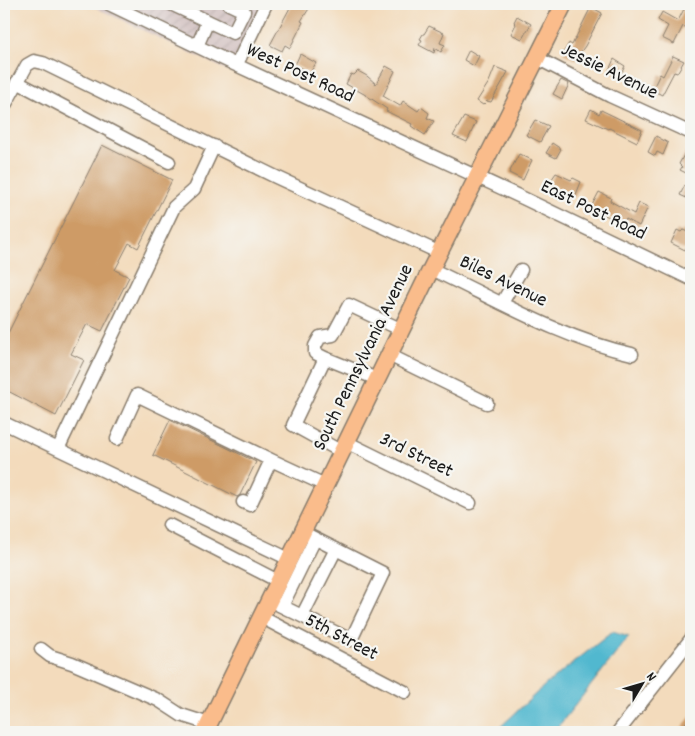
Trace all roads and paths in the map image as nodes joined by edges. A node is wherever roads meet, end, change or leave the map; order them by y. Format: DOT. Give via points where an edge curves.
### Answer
graph roads {
  1 [pos="109,4"];
  2 [pos="171,4"];
  3 [pos="229,4"];
  4 [pos="266,4"];
  5 [pos="560,5"];
  6 [pos="208,22"];
  7 [pos="197,46"];
  8 [pos="537,58"];
  9 [pos="237,64"];
  10 [pos="17,82"];
  11 [pos="4,107"];
  12 [pos="691,133"];
  13 [pos="214,146"];
  14 [pos="169,162"];
  15 [pos="477,177"];
  16 [pos="440,253"];
  17 [pos="431,269"];
  18 [pos="521,270"];
  19 [pos="691,278"];
  20 [pos="502,303"];
  21 [pos="402,330"];
  22 [pos="632,354"];
  23 [pos="389,355"];
  24 [pos="325,358"];
  25 [pos="377,380"];
  26 [pos="488,403"];
  27 [pos="4,423"];
  28 [pos="117,439"];
  29 [pos="344,447"];
  30 [pos="58,449"];
  31 [pos="271,460"];
  32 [pos="325,485"];
  33 [pos="243,502"];
  34 [pos="470,503"];
  35 [pos="169,525"];
  36 [pos="309,535"];
  37 [pos="336,549"];
  38 [pos="289,559"];
  39 [pos="278,580"];
  40 [pos="275,603"];
  41 [pos="302,616"];
  42 [pos="261,617"];
  43 [pos="691,639"];
  44 [pos="41,649"];
  45 [pos="405,692"];
  46 [pos="208,729"];
  47 [pos="618,732"];
  1 -- 7 [label="street, West Post Road"];
  2 -- 6 [label="street"];
  3 -- 6 [label="street" via="244,10 233,33"];
  4 -- 9 [label="street"];
  5 -- 8 [label="main road, South Pennsylvania Avenue"];
  6 -- 7 [label="street"];
  7 -- 9 [label="street, West Post Road"];
  8 -- 12 [label="street, Jessie Avenue"];
  8 -- 15 [label="main road, South Pennsylvania Avenue"];
  9 -- 15 [label="street, West Post Road"];
  10 -- 11 [label="street"];
  10 -- 13 [label="street" via="27,65 34,61 43,63"];
  10 -- 14 [label="street"];
  13 -- 16 [label="street"];
  13 -- 30 [label="street" via="194,189 174,206"];
  15 -- 16 [label="main road, South Pennsylvania Avenue"];
  15 -- 19 [label="street, East Post Road"];
  16 -- 17 [label="main road, South Pennsylvania Avenue"];
  17 -- 20 [label="street, Biles Avenue"];
  17 -- 21 [label="main road, South Pennsylvania Avenue"];
  18 -- 20 [label="street"];
  20 -- 22 [label="street, Biles Avenue" via="590,342"];
  21 -- 23 [label="main road, South Pennsylvania Avenue"];
  21 -- 24 [label="street" via="349,305 333,335 320,337 315,346 315,352"];
  23 -- 25 [label="main road, South Pennsylvania Avenue"];
  23 -- 26 [label="street"];
  24 -- 25 [label="street"];
  24 -- 29 [label="street, 3rd Street" via="293,425"];
  25 -- 29 [label="main road, South Pennsylvania Avenue"];
  27 -- 30 [label="street"];
  28 -- 31 [label="street" via="137,395"];
  29 -- 32 [label="main road, South Pennsylvania Avenue"];
  29 -- 34 [label="street, 3rd Street"];
  30 -- 38 [label="street"];
  31 -- 32 [label="street"];
  31 -- 33 [label="street" via="250,506"];
  32 -- 36 [label="main road, South Pennsylvania Avenue"];
  35 -- 39 [label="street"];
  36 -- 37 [label="street"];
  36 -- 38 [label="main road, South Pennsylvania Avenue"];
  36 -- 40 [label="street"];
  37 -- 41 [label="street"];
  37 -- 41 [label="street" via="383,573 351,640"];
  38 -- 39 [label="main road, South Pennsylvania Avenue"];
  39 -- 40 [label="main road, South Pennsylvania Avenue"];
  40 -- 41 [label="street"];
  40 -- 42 [label="main road, South Pennsylvania Avenue"];
  42 -- 45 [label="street, 5th Street"];
  42 -- 46 [label="main road, South Pennsylvania Avenue"];
  43 -- 47 [label="street"];
  44 -- 46 [label="street" via="50,656 158,700"];
}
